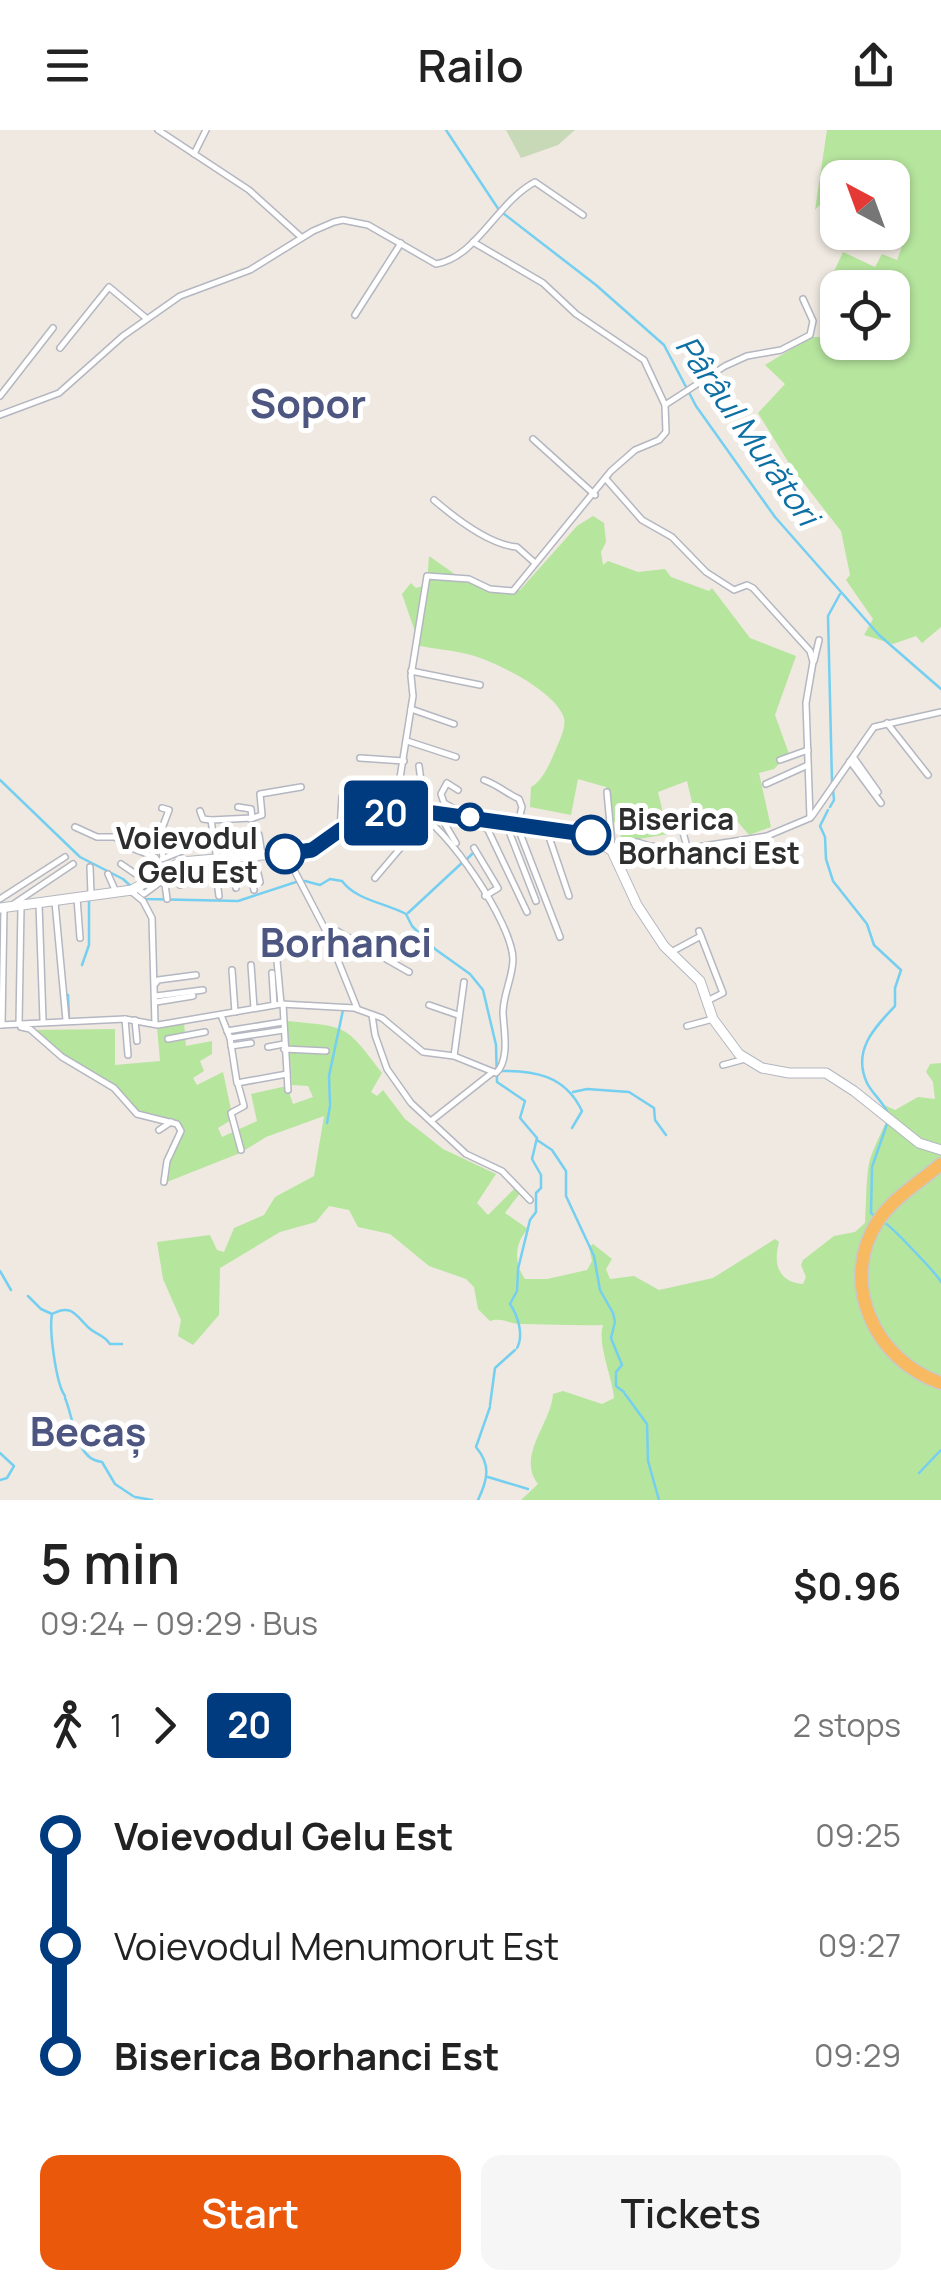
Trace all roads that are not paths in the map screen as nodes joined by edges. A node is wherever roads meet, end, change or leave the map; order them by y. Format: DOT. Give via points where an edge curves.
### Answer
graph roads {
  1 [pos="158,130"];
  2 [pos="206,130"];
  3 [pos="194,154"];
  4 [pos="584,214"];
  5 [pos="301,238"];
  6 [pos="472,242"];
  7 [pos="401,243"];
  8 [pos="802,299"];
  9 [pos="355,315"];
  10 [pos="146,318"];
  11 [pos="53,328"];
  12 [pos="60,348"];
  13 [pos="0,396"];
  14 [pos="665,405"];
  15 [pos="0,414"];
  16 [pos="533,439"];
  17 [pos="606,479"];
  18 [pos="595,495"];
  19 [pos="434,500"];
  20 [pos="535,563"];
  21 [pos="818,640"];
  22 [pos="813,662"];
  23 [pos="412,671"];
  24 [pos="480,685"];
  25 [pos="411,706"];
  26 [pos="941,712"];
  27 [pos="887,723"];
  28 [pos="454,724"];
  29 [pos="406,741"];
  30 [pos="808,750"];
  31 [pos="456,757"];
  32 [pos="360,758"];
  33 [pos="851,759"];
  34 [pos="404,760"];
  35 [pos="780,760"];
  36 [pos="419,766"];
  37 [pos="808,766"];
  38 [pos="928,775"];
  39 [pos="484,780"];
  40 [pos="350,781"];
  41 [pos="766,784"];
  42 [pos="301,787"];
  43 [pos="458,790"];
  44 [pos="607,792"];
  45 [pos="878,792"];
  46 [pos="880,802"];
  47 [pos="238,807"];
  48 [pos="162,808"];
  49 [pos="200,811"];
  50 [pos="396,812"];
  51 [pos="432,814"];
  52 [pos="678,814"];
  53 [pos="460,815"];
  54 [pos="473,818"];
  55 [pos="810,818"];
  56 [pos="210,820"];
  57 [pos="250,820"];
  58 [pos="513,823"];
  59 [pos="75,827"];
  60 [pos="546,828"];
  61 [pos="340,830"];
  62 [pos="228,834"];
  63 [pos="259,834"];
  64 [pos="185,836"];
  65 [pos="157,840"];
  66 [pos="611,846"];
  67 [pos="182,847"];
  68 [pos="687,847"];
  69 [pos="458,848"];
  70 [pos="474,848"];
  71 [pos="290,853"];
  72 [pos="152,854"];
  73 [pos="255,856"];
  74 [pos="65,857"];
  75 [pos="233,857"];
  76 [pos="215,859"];
  77 [pos="177,863"];
  78 [pos="73,864"];
  79 [pos="121,864"];
  80 [pos="162,865"];
  81 [pos="90,867"];
  82 [pos="108,874"];
  83 [pos="376,878"];
  84 [pos="260,882"];
  85 [pos="180,885"];
  86 [pos="135,888"];
  87 [pos="236,888"];
  88 [pos="254,890"];
  89 [pos="116,892"];
  90 [pos="92,896"];
  91 [pos="219,896"];
  92 [pos="485,896"];
  93 [pos="569,896"];
  94 [pos="77,898"];
  95 [pos="167,899"];
  96 [pos="536,901"];
  97 [pos="55,902"];
  98 [pos="39,904"];
  99 [pos="7,906"];
  100 [pos="528,912"];
  101 [pos="327,932"];
  102 [pos="560,937"];
  103 [pos="80,938"];
  104 [pos="670,953"];
  105 [pos="277,961"];
  106 [pos="251,965"];
  107 [pos="232,970"];
  108 [pos="409,972"];
  109 [pos="272,973"];
  110 [pos="196,975"];
  111 [pos="464,982"];
  112 [pos="155,987"];
  113 [pos="202,990"];
  114 [pos="193,996"];
  115 [pos="156,999"];
  116 [pos="707,1001"];
  117 [pos="279,1004"];
  118 [pos="429,1005"];
  119 [pos="254,1008"];
  120 [pos="357,1008"];
  121 [pos="234,1012"];
  122 [pos="370,1012"];
  123 [pos="221,1015"];
  124 [pos="458,1015"];
  125 [pos="125,1019"];
  126 [pos="713,1019"];
  127 [pos="43,1020"];
  128 [pos="66,1020"];
  129 [pos="135,1020"];
  130 [pos="184,1020"];
  131 [pos="155,1024"];
  132 [pos="1,1025"];
  133 [pos="18,1025"];
  134 [pos="284,1026"];
  135 [pos="687,1026"];
  136 [pos="204,1032"];
  137 [pos="187,1035"];
  138 [pos="168,1039"];
  139 [pos="229,1039"];
  140 [pos="137,1040"];
  141 [pos="322,1042"];
  142 [pos="250,1043"];
  143 [pos="268,1046"];
  144 [pos="284,1046"];
  145 [pos="128,1055"];
  146 [pos="454,1056"];
  147 [pos="745,1058"];
  148 [pos="723,1065"];
  149 [pos="494,1073"];
  150 [pos="287,1074"];
  151 [pos="238,1084"];
  152 [pos="288,1090"];
  153 [pos="431,1121"];
  154 [pos="172,1122"];
  155 [pos="158,1130"];
  156 [pos="241,1150"];
  157 [pos="941,1150"];
  158 [pos="939,1166"];
  159 [pos="164,1182"];
  160 [pos="530,1200"];
  161 [pos="941,1383"];
  1 -- 3 [label="street"];
  2 -- 3 [label="street"];
  3 -- 5 [label="street" via="249,190"];
  4 -- 6 [label="street" via="535,182"];
  5 -- 7 [label="street" via="344,220"];
  5 -- 10 [label="street" via="250,270 187,293"];
  6 -- 7 [label="street" via="455,260 436,264"];
  6 -- 14 [label="street" via="543,283 584,320 640,355"];
  7 -- 9 [label="street"];
  8 -- 14 [label="street" via="813,321 810,335 725,366"];
  10 -- 12 [label="street" via="109,287"];
  10 -- 15 [label="street" via="59,392"];
  11 -- 13 [label="street"];
  14 -- 17 [label="street" via="664,435"];
  16 -- 18 [label="street"];
  17 -- 18 [label="street"];
  17 -- 22 [label="street" via="642,520 672,537 716,580 734,590 753,588"];
  18 -- 20 [label="street"];
  19 -- 20 [label="street"];
  20 -- 23 [label="street" via="514,591 427,576"];
  21 -- 22 [label="street"];
  22 -- 30 [label="street" via="806,695"];
  23 -- 24 [label="street"];
  23 -- 25 [label="street"];
  25 -- 28 [label="street"];
  25 -- 29 [label="street"];
  26 -- 27 [label="street"];
  27 -- 33 [label="street" via="872,729"];
  27 -- 38 [label="street"];
  29 -- 31 [label="street"];
  29 -- 34 [label="street"];
  30 -- 35 [label="street"];
  30 -- 37 [label="street"];
  32 -- 34 [label="street"];
  33 -- 45 [label="street"];
  33 -- 46 [label="street"];
  33 -- 55 [label="street"];
  34 -- 50 [label="street"];
  36 -- 51 [label="street"];
  37 -- 41 [label="street"];
  37 -- 55 [label="street"];
  39 -- 58 [label="street" via="521,802"];
  40 -- 61 [label="street"];
  42 -- 57 [label="street" via="260,794 262,815"];
  43 -- 53 [label="street" via="446,784 441,794"];
  44 -- 66 [label="street"];
  47 -- 57 [label="street" via="252,809"];
  48 -- 65 [label="street" via="169,810"];
  49 -- 56 [label="street"];
  50 -- 51 [label="main road"];
  50 -- 61 [label="main road"];
  51 -- 53 [label="main road"];
  51 -- 69 [label="street"];
  51 -- 69 [label="street"];
  51 -- 83 [label="street"];
  52 -- 68 [label="street"];
  53 -- 54 [label="main road"];
  54 -- 58 [label="main road"];
  54 -- 100 [label="street" via="488,830"];
  55 -- 68 [label="street" via="767,836"];
  56 -- 57 [label="street"];
  56 -- 76 [label="street"];
  58 -- 60 [label="main road"];
  58 -- 96 [label="street"];
  58 -- 102 [label="street"];
  59 -- 72 [label="street"];
  60 -- 66 [label="main road" via="590,834"];
  60 -- 93 [label="street"];
  61 -- 71 [label="main road" via="312,850"];
  62 -- 75 [label="street"];
  63 -- 73 [label="street"];
  64 -- 65 [label="street"];
  65 -- 72 [label="street"];
  66 -- 68 [label="street"];
  66 -- 104 [label="main road" via="636,906"];
  67 -- 80 [label="street"];
  69 -- 92 [label="street"];
  70 -- 92 [label="street" via="498,888"];
  71 -- 73 [label="main road"];
  71 -- 101 [label="street"];
  72 -- 80 [label="street"];
  73 -- 75 [label="main road"];
  73 -- 84 [label="street"];
  73 -- 88 [label="street"];
  74 -- 99 [label="street"];
  75 -- 76 [label="main road"];
  75 -- 87 [label="street"];
  76 -- 77 [label="main road"];
  76 -- 91 [label="street"];
  77 -- 80 [label="main road"];
  77 -- 85 [label="street"];
  78 -- 99 [label="street"];
  79 -- 86 [label="street" via="140,876"];
  80 -- 86 [label="main road"];
  80 -- 95 [label="street"];
  81 -- 90 [label="street"];
  82 -- 89 [label="street"];
  86 -- 89 [label="main road"];
  86 -- 112 [label="street" via="152,918"];
  89 -- 90 [label="main road"];
  90 -- 94 [label="main road"];
  92 -- 149 [label="street" via="513,961 503,1002 504,1063"];
  94 -- 97 [label="main road"];
  94 -- 103 [label="street"];
  97 -- 98 [label="main road"];
  97 -- 128 [label="street"];
  98 -- 99 [label="main road"];
  98 -- 127 [label="street"];
  99 -- 132 [label="street"];
  99 -- 133 [label="street"];
  101 -- 108 [label="street"];
  101 -- 120 [label="street"];
  104 -- 116 [label="main road" via="700,980"];
  104 -- 116 [label="street" via="700,934 723,996"];
  105 -- 117 [label="street"];
  106 -- 119 [label="street"];
  107 -- 121 [label="street"];
  109 -- 117 [label="street"];
  110 -- 112 [label="street" via="156,980"];
  111 -- 124 [label="street"];
  112 -- 115 [label="street"];
  113 -- 115 [label="street"];
  114 -- 115 [label="street"];
  115 -- 131 [label="street"];
  116 -- 126 [label="main road"];
  117 -- 119 [label="street"];
  117 -- 120 [label="street"];
  117 -- 134 [label="street"];
  118 -- 124 [label="street"];
  119 -- 121 [label="street"];
  120 -- 122 [label="street"];
  121 -- 123 [label="street"];
  122 -- 146 [label="street" via="424,1052"];
  122 -- 153 [label="street" via="389,1074"];
  123 -- 130 [label="street"];
  123 -- 139 [label="street"];
  124 -- 146 [label="street"];
  125 -- 128 [label="street"];
  125 -- 129 [label="street"];
  125 -- 145 [label="street"];
  126 -- 135 [label="street"];
  126 -- 147 [label="main road"];
  127 -- 128 [label="street"];
  127 -- 133 [label="street"];
  129 -- 131 [label="street"];
  129 -- 140 [label="street"];
  130 -- 131 [label="street"];
  130 -- 137 [label="street"];
  132 -- 133 [label="street"];
  133 -- 154 [label="street" via="114,1088 137,1114"];
  134 -- 139 [label="street"];
  134 -- 144 [label="street"];
  136 -- 137 [label="street"];
  137 -- 138 [label="street"];
  139 -- 142 [label="street"];
  139 -- 151 [label="street"];
  141 -- 144 [label="street" via="323,1051"];
  143 -- 144 [label="street"];
  144 -- 150 [label="street"];
  146 -- 149 [label="street"];
  147 -- 148 [label="street"];
  147 -- 157 [label="main road" via="779,1072 826,1074"];
  149 -- 153 [label="street"];
  150 -- 151 [label="street"];
  150 -- 152 [label="street"];
  151 -- 156 [label="street" via="244,1106 231,1114"];
  153 -- 160 [label="street" via="466,1154 506,1174"];
  154 -- 155 [label="street"];
  154 -- 159 [label="street" via="181,1131"];
  158 -- 161 [label="highway" via="875,1226 864,1254 863,1285 885,1346 907,1367"];
}
